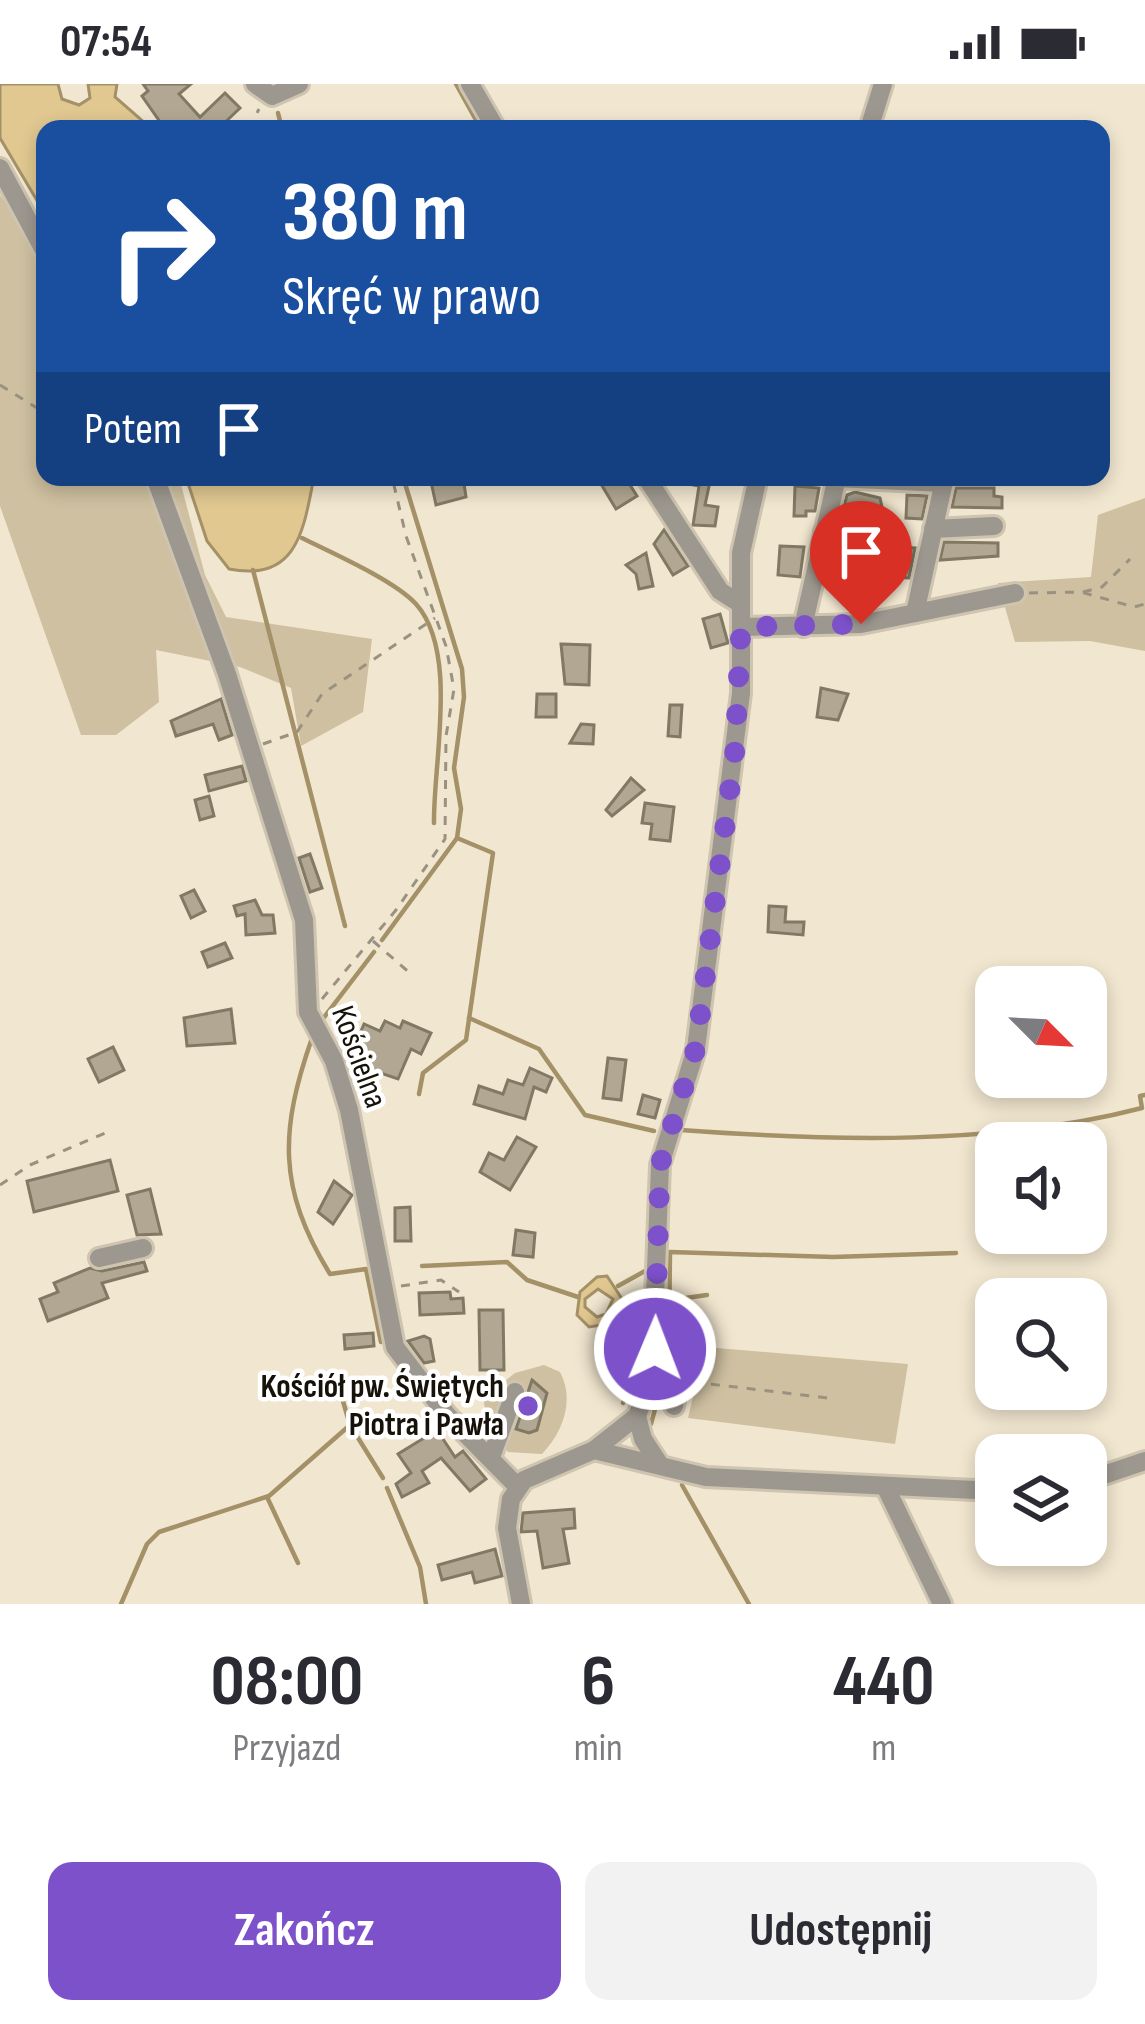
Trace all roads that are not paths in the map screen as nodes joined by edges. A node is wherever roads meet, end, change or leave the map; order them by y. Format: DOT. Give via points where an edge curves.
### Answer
graph roads {
  1 [pos="299,84"];
  2 [pos="470,84"];
  3 [pos="884,84"];
  4 [pos="261,89"];
  5 [pos="491,120"];
  6 [pos="872,120"];
  7 [pos="0,168"];
  8 [pos="36,235"];
  9 [pos="158,486"];
  10 [pos="652,486"];
  11 [pos="756,486"];
  12 [pos="835,486"];
  13 [pos="944,486"];
  14 [pos="994,526"];
  15 [pos="933,529"];
  16 [pos="824,532"];
  17 [pos="880,539"];
  18 [pos="1015,593"];
  19 [pos="740,602"];
  20 [pos="916,614"];
  21 [pos="741,627"];
  22 [pos="803,627"];
  23 [pos="143,1248"];
  24 [pos="99,1258"];
  25 [pos="686,1354"];
  26 [pos="652,1376"];
  27 [pos="679,1380"];
  28 [pos="514,1392"];
  29 [pos="674,1406"];
  30 [pos="637,1416"];
  31 [pos="594,1450"];
  32 [pos="491,1457"];
  33 [pos="1145,1461"];
  34 [pos="660,1465"];
  35 [pos="1107,1474"];
  36 [pos="518,1487"];
  37 [pos="887,1490"];
  38 [pos="975,1491"];
  39 [pos="521,1604"];
  40 [pos="942,1604"];
  1 -- 4 [label="street"];
  2 -- 5 [label="street"];
  3 -- 6 [label="street"];
  7 -- 8 [label="street"];
  9 -- 32 [label="street, Kościelna" via="304,920 310,1013 350,1111 395,1347"];
  10 -- 19 [label="street" via="720,591"];
  11 -- 19 [label="street"];
  12 -- 16 [label="street"];
  13 -- 15 [label="street"];
  14 -- 15 [label="street"];
  15 -- 20 [label="street"];
  16 -- 17 [label="street"];
  16 -- 22 [label="street"];
  18 -- 20 [label="street"];
  19 -- 21 [label="street"];
  20 -- 22 [label="street"];
  21 -- 22 [label="street"];
  21 -- 26 [label="street" via="735,750 696,1048 660,1165"];
  23 -- 24 [label="street"];
  25 -- 27 [label="street"];
  26 -- 27 [label="street"];
  26 -- 30 [label="street"];
  27 -- 29 [label="street"];
  28 -- 32 [label="street"];
  30 -- 31 [label="street"];
  30 -- 34 [label="street"];
  31 -- 34 [label="street"];
  31 -- 36 [label="street"];
  32 -- 36 [label="street, Kościelna"];
  33 -- 35 [label="street"];
  34 -- 37 [label="street" via="706,1477"];
  36 -- 39 [label="street" via="507,1528"];
  37 -- 38 [label="street"];
  37 -- 40 [label="street"];
}
